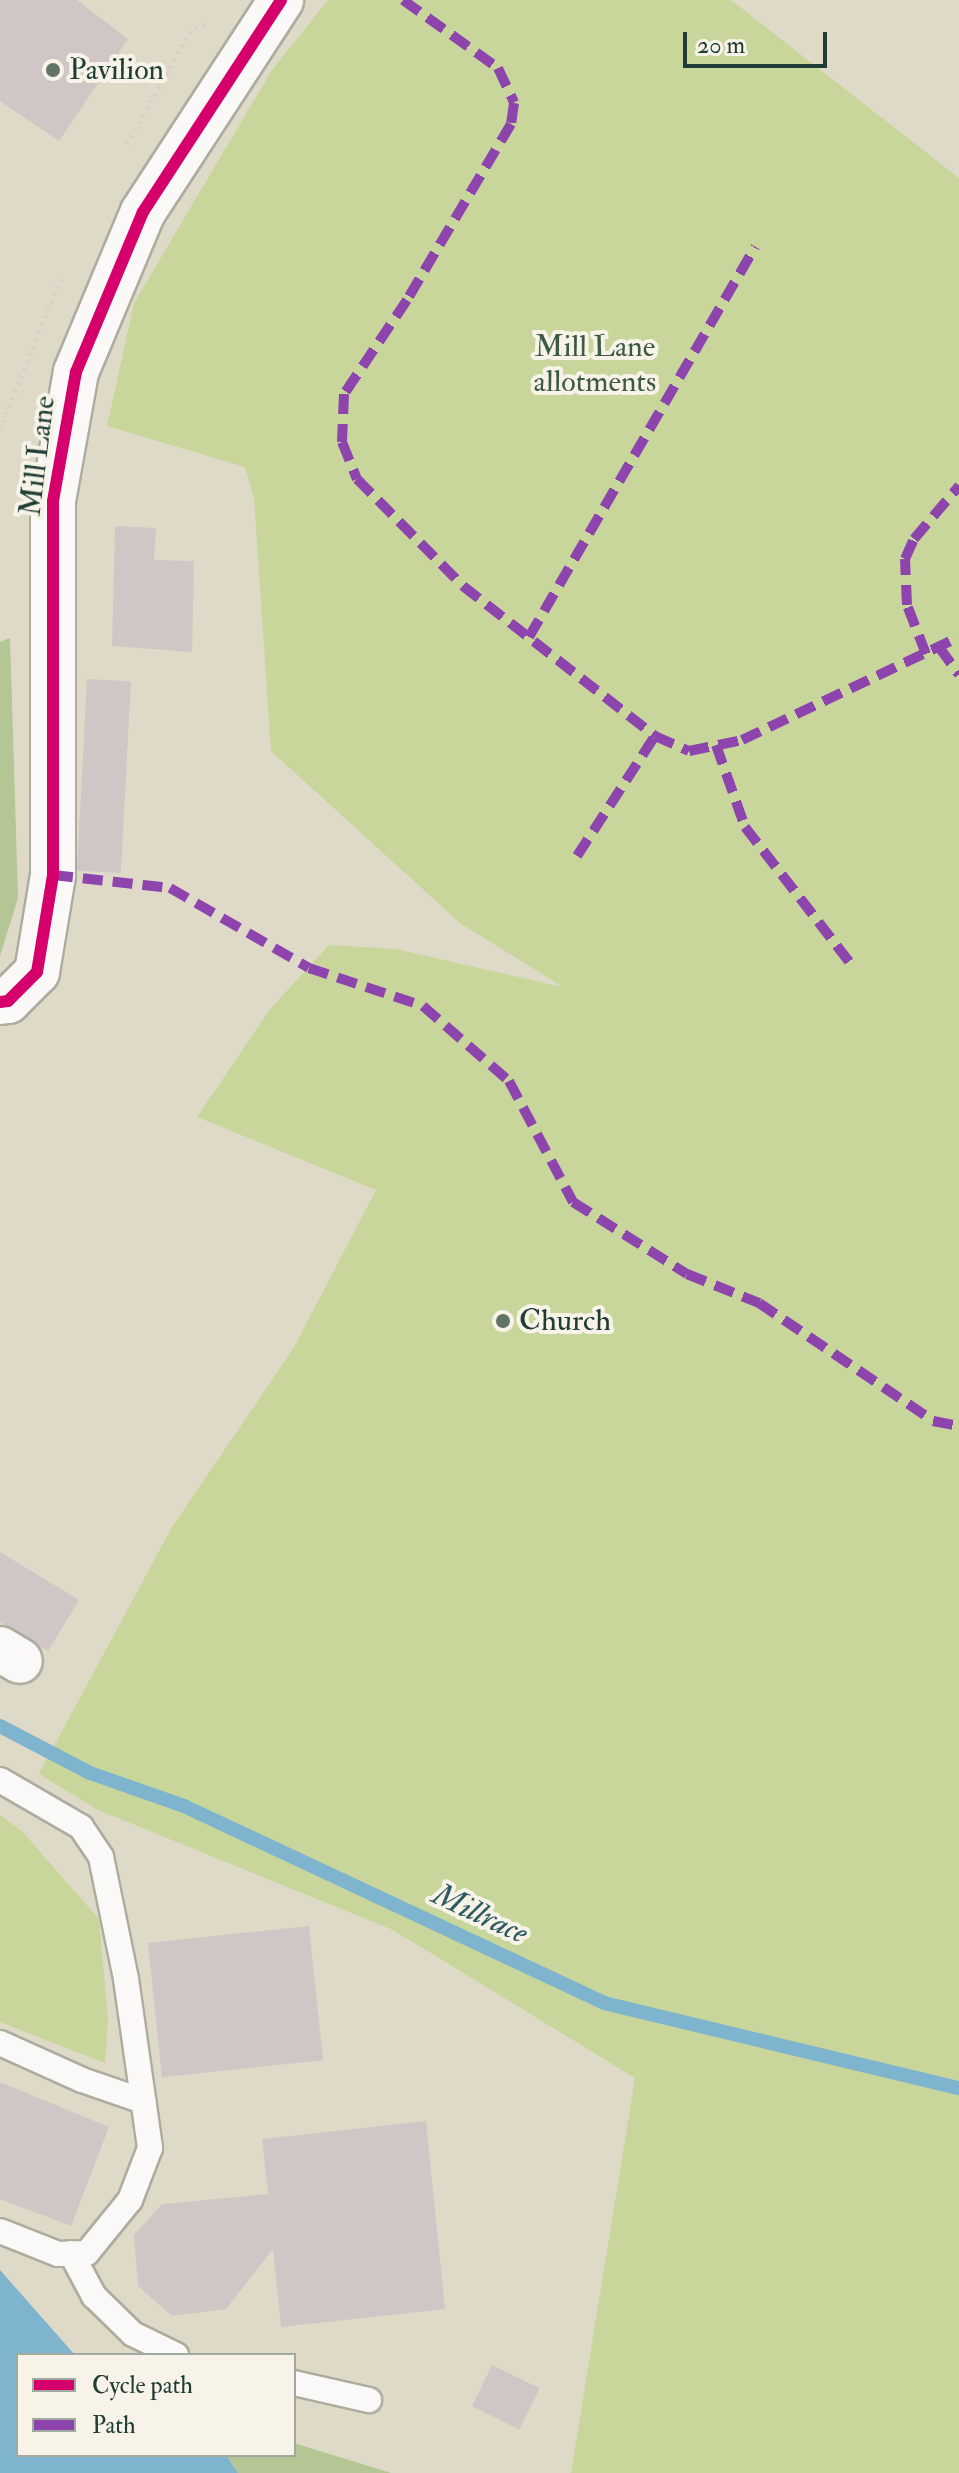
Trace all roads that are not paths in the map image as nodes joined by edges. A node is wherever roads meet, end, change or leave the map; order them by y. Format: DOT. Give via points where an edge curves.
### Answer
graph roads {
  1 [pos="281,0"];
  2 [pos="0,1002"];
  3 [pos="0,1780"];
  4 [pos="0,2043"];
  5 [pos="143,2101"];
  6 [pos="0,2231"];
  7 [pos="71,2253"];
  8 [pos="172,2353"];
  9 [pos="296,2383"];
  10 [pos="369,2400"];
  1 -- 2 [label="street, Mill Lane" via="143,212 76,372 53,501 53,875 37,972 8,1001"];
  3 -- 5 [label="lane" via="81,1827 101,1857"];
  4 -- 5 [label="lane"];
  5 -- 7 [label="lane" via="150,2148 130,2200 87,2253"];
  6 -- 7 [label="lane" via="58,2254"];
  7 -- 8 [label="lane" via="94,2296 133,2334"];
  9 -- 10 [label="lane"];
}
